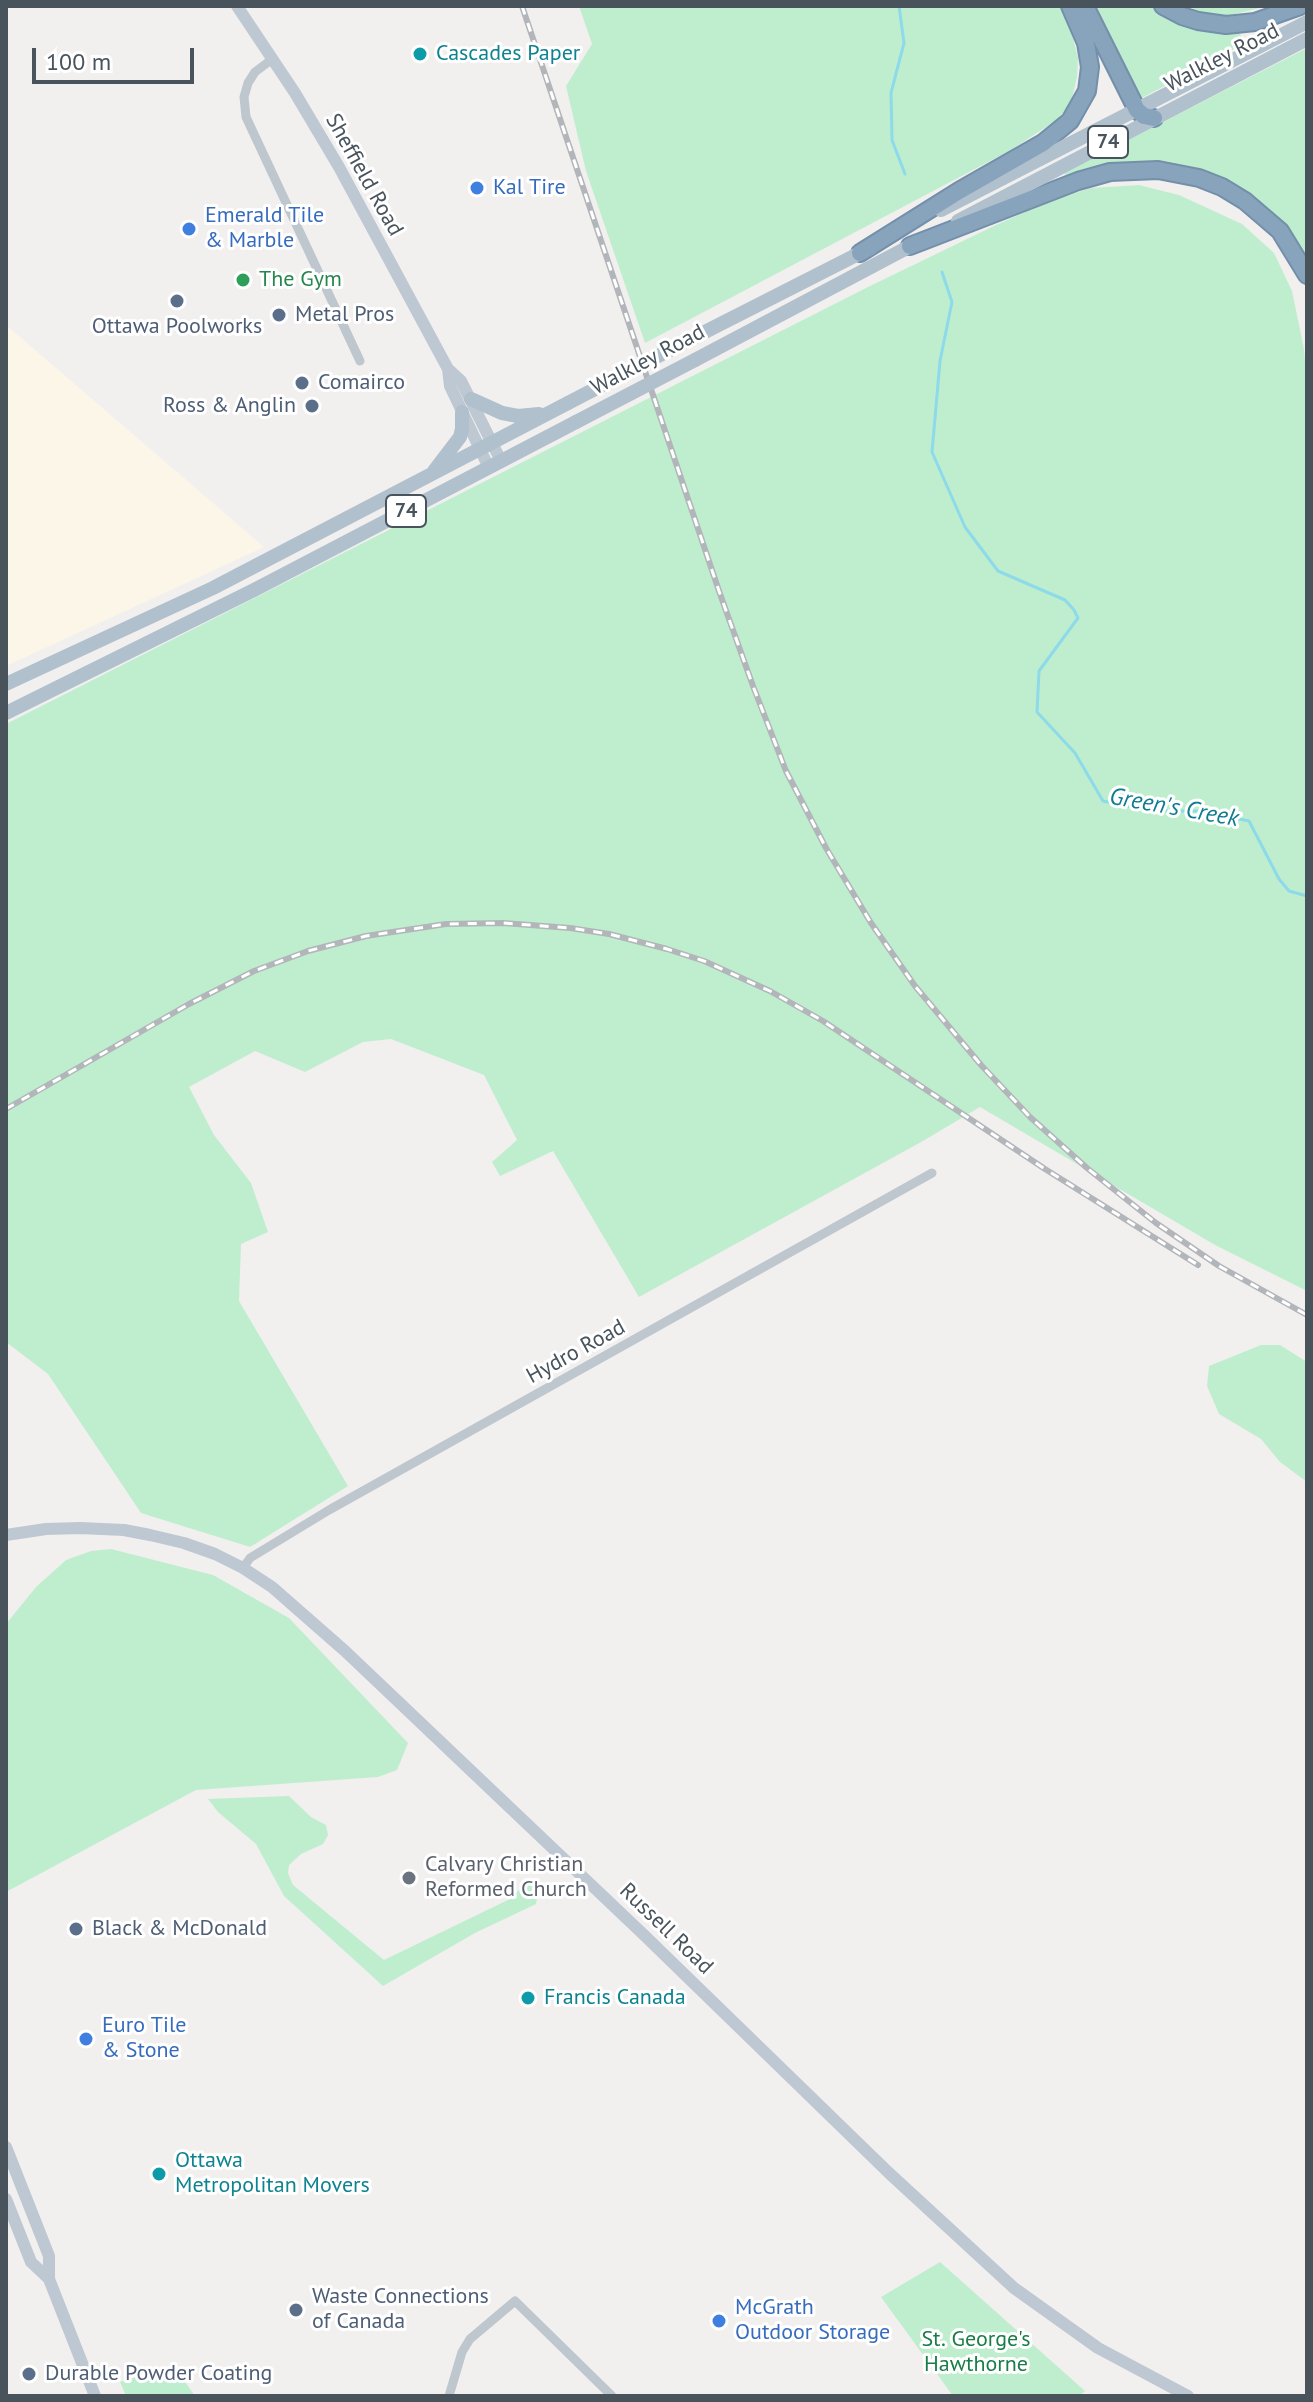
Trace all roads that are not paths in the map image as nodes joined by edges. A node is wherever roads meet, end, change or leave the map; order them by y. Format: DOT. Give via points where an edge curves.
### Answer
graph roads {
  1 [pos="237,6"];
  2 [pos="1070,6"];
  3 [pos="1085,6"];
  4 [pos="1163,6"];
  5 [pos="1300,6"];
  6 [pos="1307,22"];
  7 [pos="1307,39"];
  8 [pos="271,60"];
  9 [pos="1137,110"];
  10 [pos="1154,118"];
  11 [pos="910,246"];
  12 [pos="860,253"];
  13 [pos="1307,275"];
  14 [pos="360,361"];
  15 [pos="448,369"];
  16 [pos="471,399"];
  17 [pos="462,412"];
  18 [pos="552,412"];
  19 [pos="486,446"];
  20 [pos="495,464"];
  21 [pos="430,476"];
  22 [pos="6,684"];
  23 [pos="6,713"];
  24 [pos="932,1173"];
  25 [pos="6,1535"];
  26 [pos="243,1568"];
  27 [pos="6,2147"];
  28 [pos="11,2172"];
  29 [pos="6,2199"];
  30 [pos="9,2212"];
  31 [pos="49,2279"];
  32 [pos="95,2396"];
  33 [pos="449,2396"];
  34 [pos="612,2396"];
  35 [pos="1188,2396"];
  1 -- 8 [label="main road, Sheffield Road"];
  2 -- 12 [label="highway" via="1090,67 1087,91 1070,121 1043,143"];
  3 -- 9 [label="highway"];
  4 -- 5 [label="highway" via="1198,21 1226,25 1255,22"];
  6 -- 9 [label="main road, Walkley Road / 74"];
  7 -- 10 [label="main road, Walkley Road / 74"];
  8 -- 14 [label="street" via="248,83 246,117"];
  8 -- 15 [label="main road, Sheffield Road" via="339,167"];
  9 -- 10 [label="highway"];
  9 -- 12 [label="main road, Walkley Road / 74"];
  10 -- 11 [label="main road, Walkley Road / 74"];
  11 -- 13 [label="highway" via="1078,181 1110,172 1158,170 1199,178 1245,201 1280,231"];
  11 -- 20 [label="main road, Walkley Road / 74, bridge"];
  12 -- 18 [label="main road, Walkley Road / 74, bridge"];
  15 -- 16 [label="main road, Sheffield Road"];
  15 -- 17 [label="main road, Sheffield Road"];
  16 -- 18 [label="main road" via="511,415"];
  16 -- 19 [label="main road, Sheffield Road"];
  17 -- 19 [label="main road, Sheffield Road"];
  17 -- 21 [label="main road" via="460,437"];
  18 -- 19 [label="main road, Walkley Road / 74"];
  19 -- 20 [label="main road, Sheffield Road"];
  19 -- 21 [label="main road, Walkley Road / 74"];
  20 -- 23 [label="main road, Walkley Road / 74"];
  21 -- 22 [label="main road, Walkley Road / 74" via="174,607"];
  24 -- 26 [label="street, Hydro Road" via="329,1510 250,1558"];
  25 -- 26 [label="main road, Russell Road" via="63,1528 124,1530 184,1543"];
  26 -- 35 [label="main road, Russell Road" via="345,1651 1014,2288 1098,2348"];
  27 -- 28 [label="main road"];
  28 -- 31 [label="main road" via="49,2256"];
  29 -- 30 [label="main road"];
  30 -- 31 [label="main road" via="31,2262"];
  31 -- 32 [label="main road"];
  33 -- 34 [label="street" via="470,2339 515,2301"];
}
